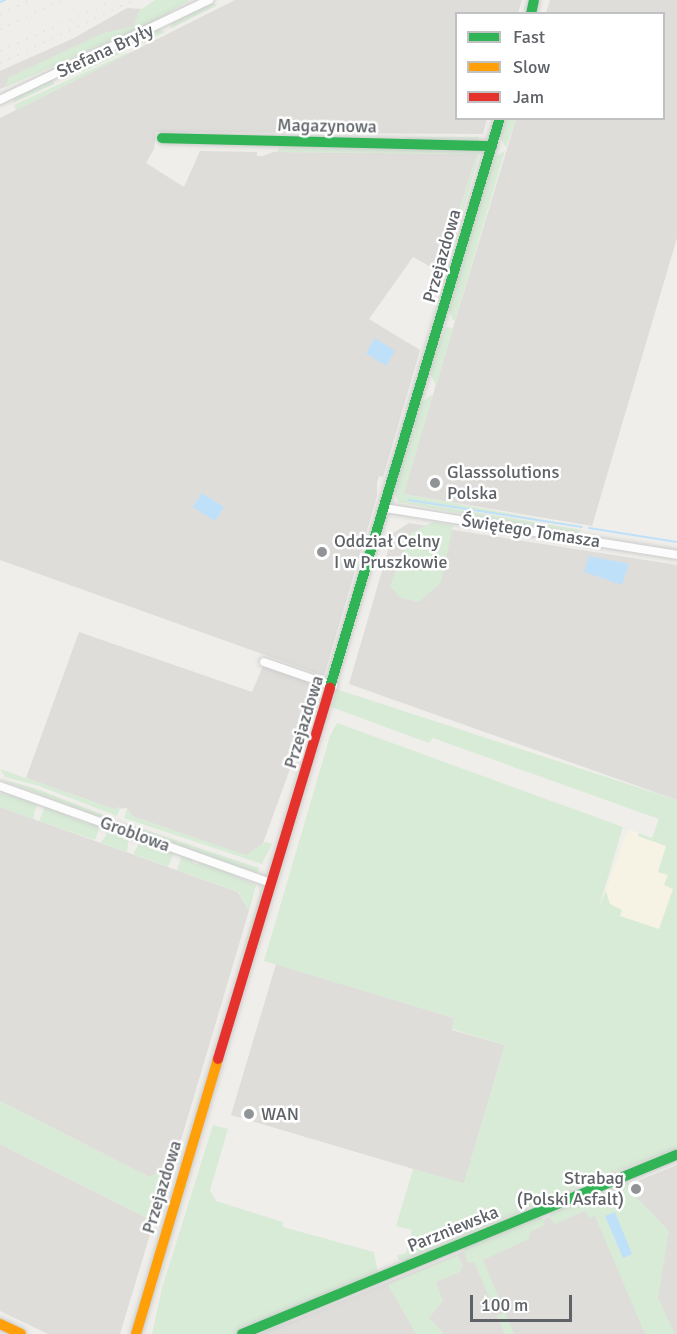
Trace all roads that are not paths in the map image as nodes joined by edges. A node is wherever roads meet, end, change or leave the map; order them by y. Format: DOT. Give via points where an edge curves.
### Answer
graph roads {
  1 [pos="209,0"];
  2 [pos="0,100"];
  3 [pos="499,120"];
  4 [pos="162,138"];
  5 [pos="492,146"];
  6 [pos="385,508"];
  7 [pos="677,555"];
  8 [pos="264,662"];
  9 [pos="333,686"];
  10 [pos="0,786"];
  11 [pos="271,883"];
  12 [pos="677,1155"];
  13 [pos="0,1324"];
  14 [pos="21,1334"];
  15 [pos="136,1334"];
  16 [pos="242,1334"];
  1 -- 2 [label="street, Stefana Bryły"];
  3 -- 5 [label="street, Przejazdowa"];
  4 -- 5 [label="street, Magazynowa"];
  5 -- 6 [label="street, Przejazdowa"];
  6 -- 7 [label="street, Świętego Tomasza"];
  6 -- 9 [label="street, Przejazdowa"];
  8 -- 9 [label="street"];
  9 -- 11 [label="street, Przejazdowa"];
  10 -- 11 [label="street, Groblowa"];
  11 -- 15 [label="street, Przejazdowa"];
  12 -- 16 [label="street, Parzniewska"];
  13 -- 14 [label="street"];
}
